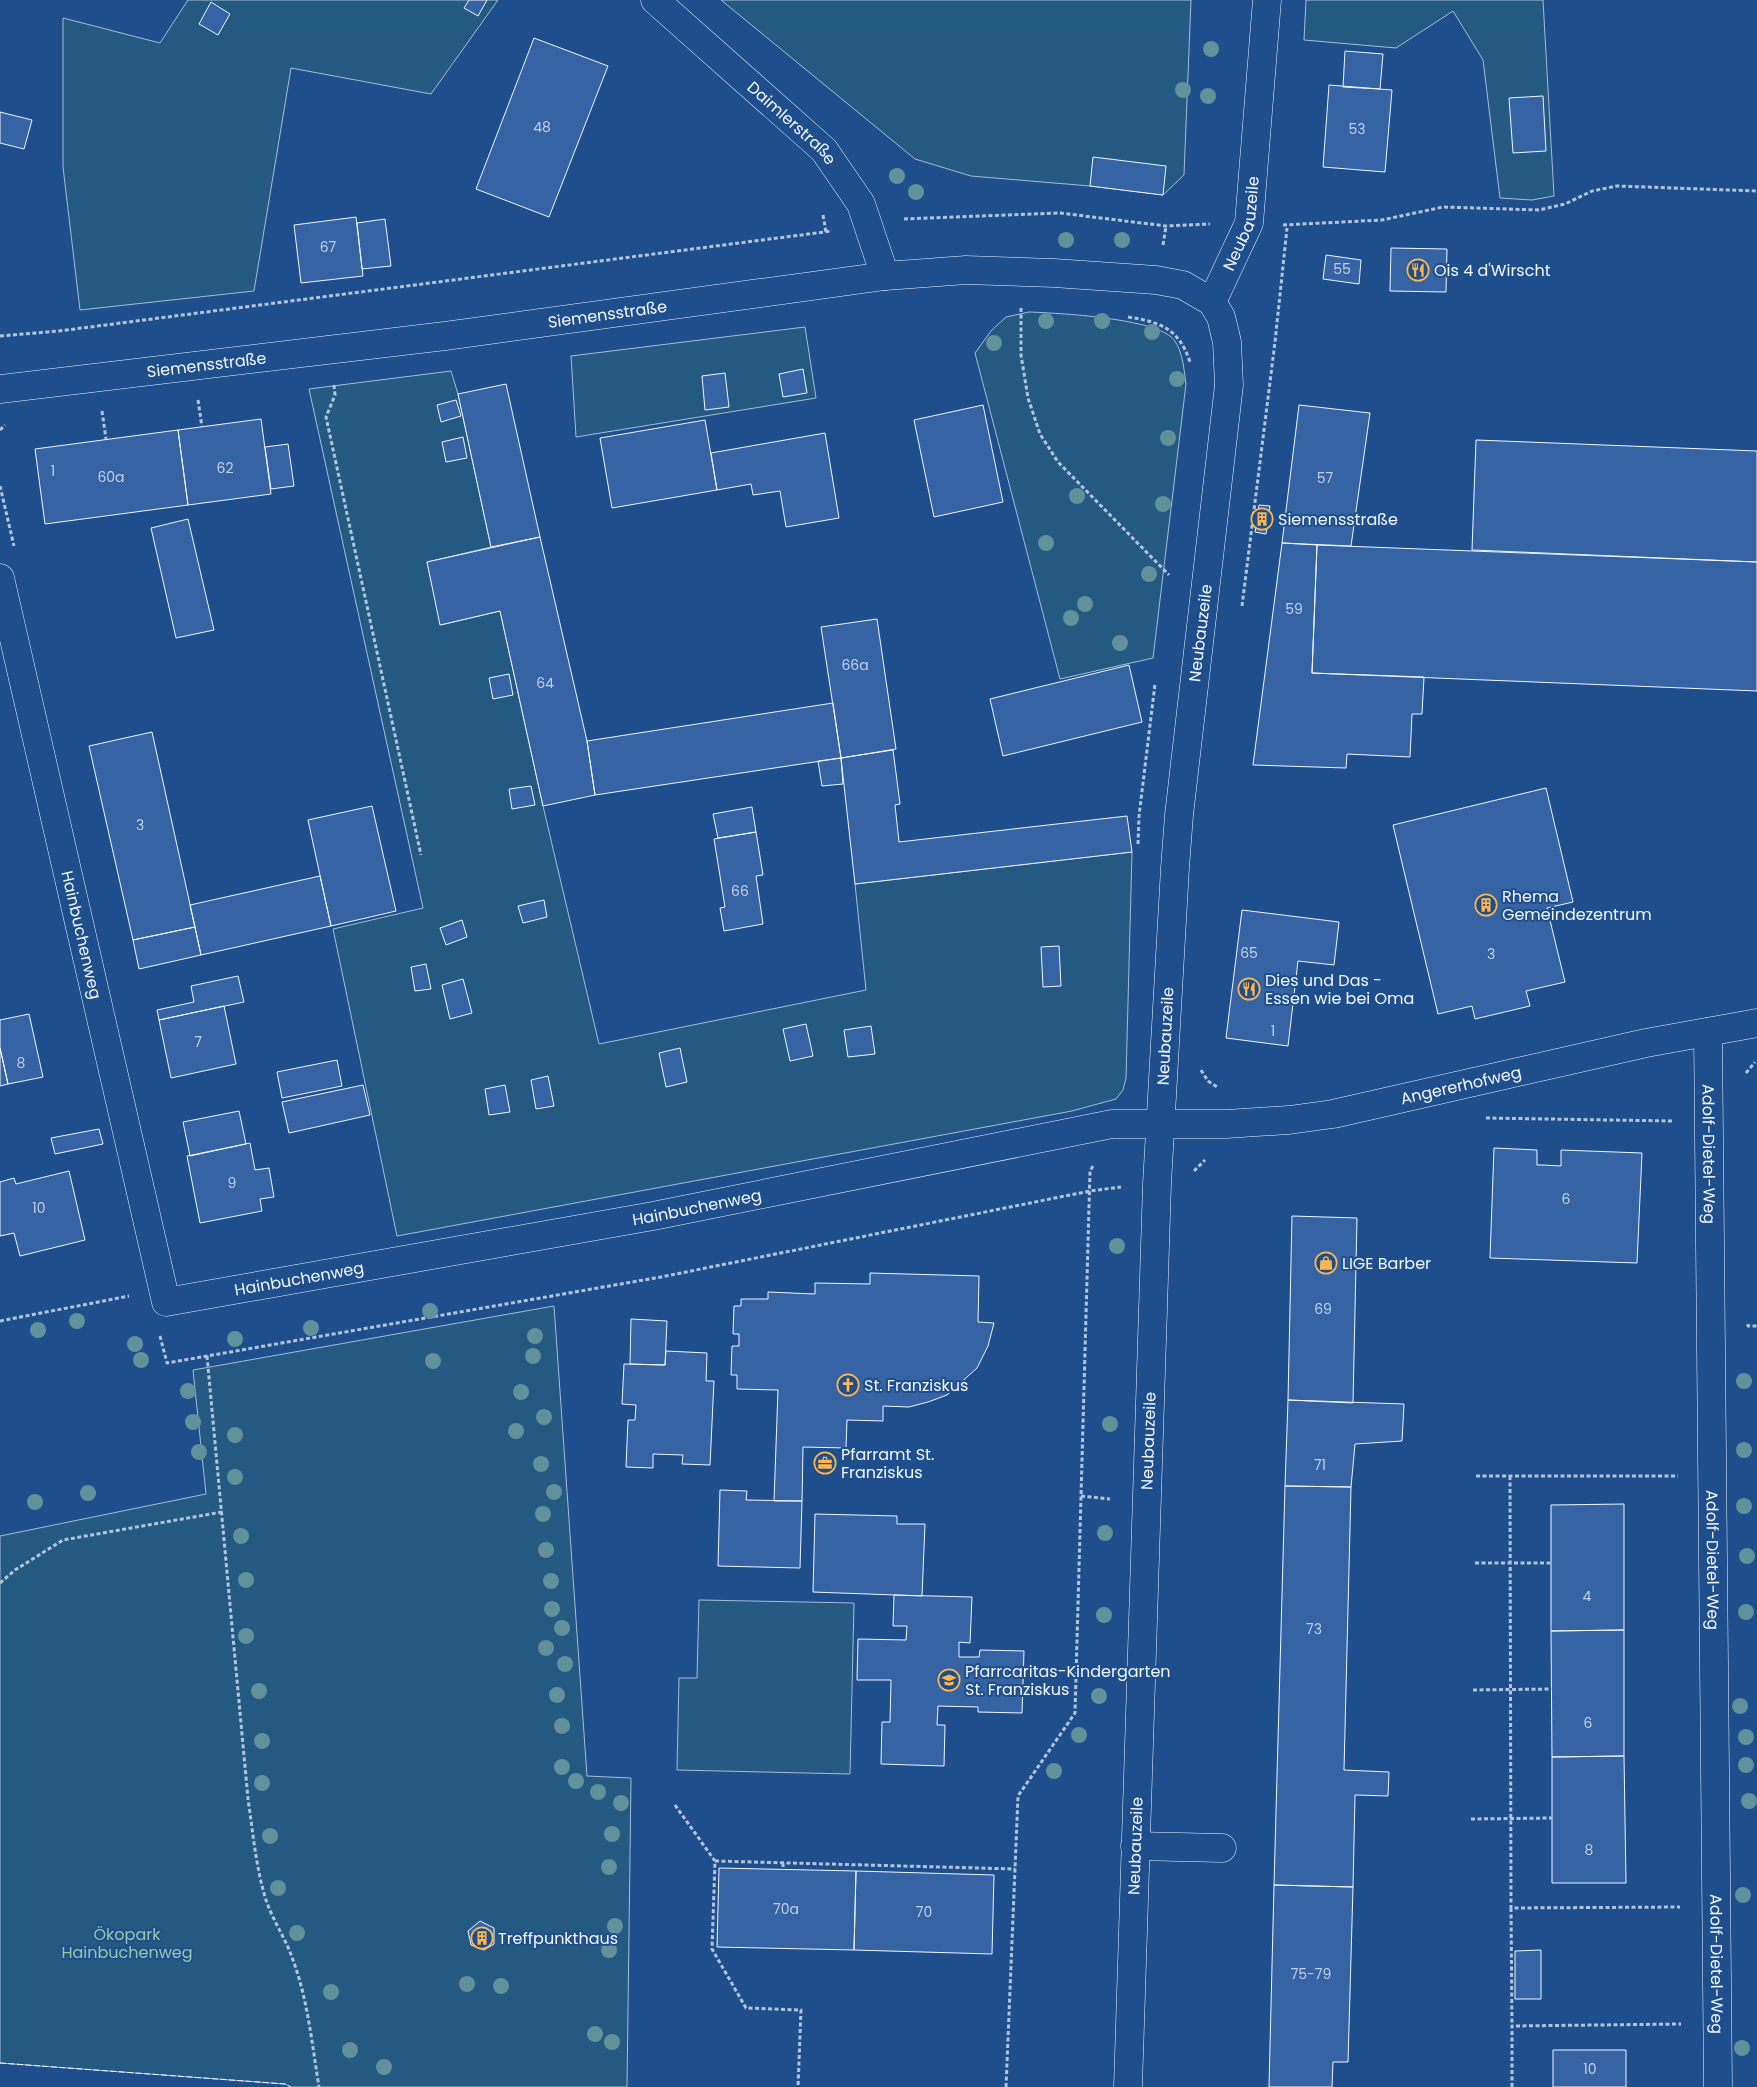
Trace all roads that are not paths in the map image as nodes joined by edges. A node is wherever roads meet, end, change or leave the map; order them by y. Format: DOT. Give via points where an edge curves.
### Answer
graph roads {
  1 [pos="655,0"];
  2 [pos="1267,0"];
  3 [pos="885,276"];
  4 [pos="1212,302"];
  5 [pos="0,389"];
  6 [pos="0,578"];
  7 [pos="1757,1023"];
  8 [pos="1708,1032"];
  9 [pos="1160,1124"];
  10 [pos="1135,1846"];
  11 [pos="1222,1848"];
  12 [pos="1128,2087"];
  13 [pos="1718,2087"];
  1 -- 3 [label="street, Daimlerstraße" via="824,150 861,204"];
  2 -- 4 [label="street, Neubauzeile" via="1249,223"];
  3 -- 4 [label="street, Siemensstraße" via="966,270 1140,279 1183,285"];
  3 -- 5 [label="street, Siemensstraße" via="445,336"];
  4 -- 9 [label="street, Neubauzeile" via="1221,317 1227,342 1229,385 1178,815"];
  6 -- 9 [label="street, Hainbuchenweg" via="166,1302 653,1216 1112,1124"];
  7 -- 8 [label="street, Angererhofweg"];
  8 -- 9 [label="street, Angererhofweg" via="1333,1114 1226,1124"];
  8 -- 13 [label="street, Adolf-Dietel-Weg"];
  9 -- 10 [label="street, Neubauzeile"];
  10 -- 11 [label="street"];
  10 -- 12 [label="street, Neubauzeile"];
}
